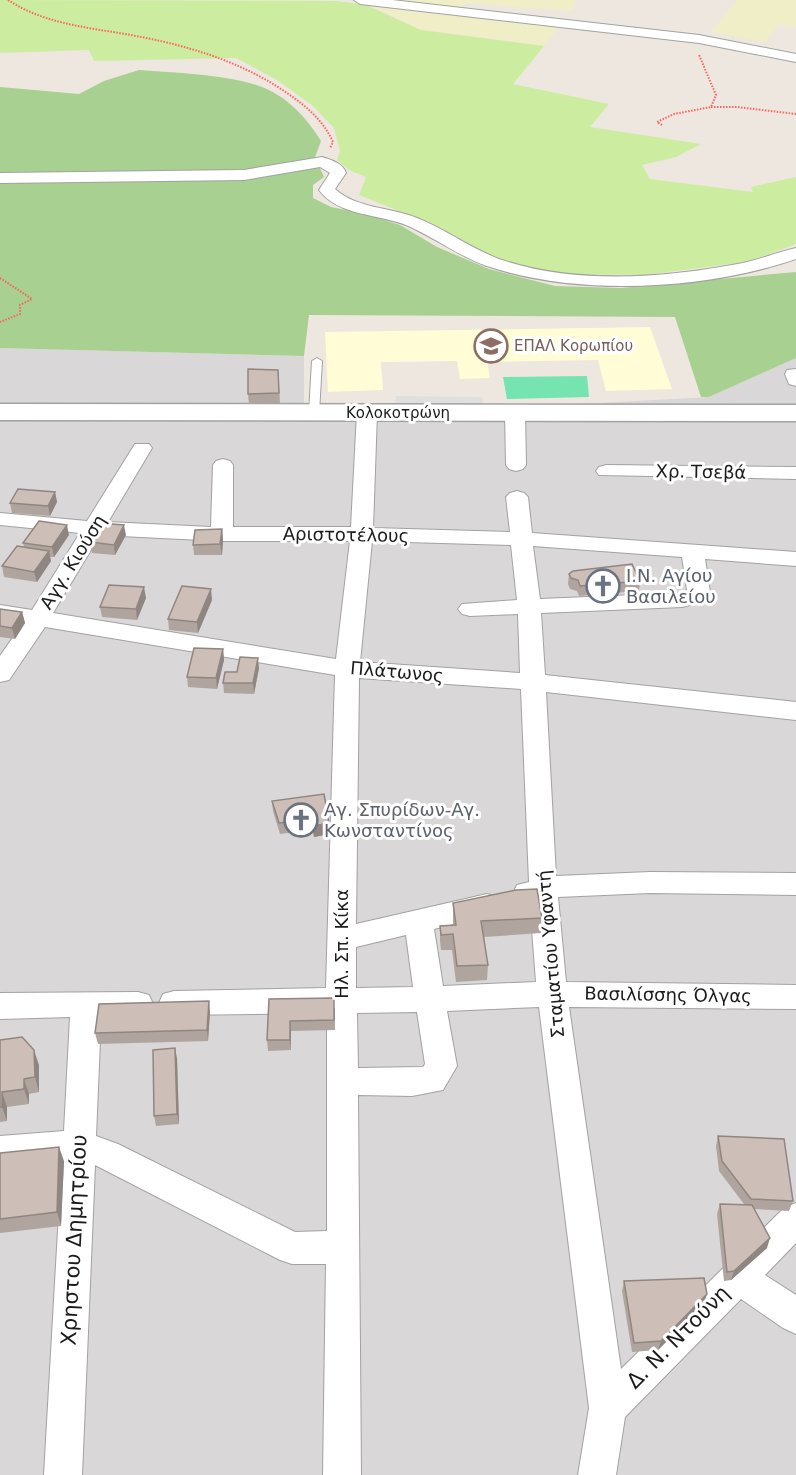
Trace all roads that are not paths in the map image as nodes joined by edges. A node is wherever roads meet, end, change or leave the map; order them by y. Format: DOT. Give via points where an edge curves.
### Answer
graph roads {
  1 [pos="360,0"];
  2 [pos="796,58"];
  3 [pos="0,178"];
  4 [pos="796,253"];
  5 [pos="317,362"];
  6 [pos="0,412"];
  7 [pos="314,413"];
  8 [pos="367,413"];
  9 [pos="515,413"];
  10 [pos="796,413"];
  11 [pos="142,448"];
  12 [pos="223,465"];
  13 [pos="516,465"];
  14 [pos="606,471"];
  15 [pos="796,473"];
  16 [pos="517,497"];
  17 [pos="0,519"];
  18 [pos="94,528"];
  19 [pos="222,534"];
  20 [pos="362,534"];
  21 [pos="521,539"];
  22 [pos="692,551"];
  23 [pos="796,559"];
  24 [pos="529,607"];
  25 [pos="470,609"];
  26 [pos="0,612"];
  27 [pos="39,618"];
  28 [pos="347,669"];
  29 [pos="0,674"];
  30 [pos="532,682"];
  31 [pos="796,711"];
  32 [pos="796,884"];
  33 [pos="543,887"];
  34 [pos="418,922"];
  35 [pos="341,939"];
  36 [pos="552,994"];
  37 [pos="796,997"];
  38 [pos="429,999"];
  39 [pos="342,1001"];
  40 [pos="86,1004"];
  41 [pos="0,1006"];
  42 [pos="344,1081"];
  43 [pos="79,1144"];
  44 [pos="0,1151"];
  45 [pos="796,1219"];
  46 [pos="344,1247"];
  47 [pos="738,1277"];
  48 [pos="796,1316"];
  49 [pos="608,1408"];
  50 [pos="63,1475"];
  51 [pos="342,1475"];
  52 [pos="597,1475"];
  1 -- 2 [label="street" via="699,39"];
  3 -- 4 [label="street" via="244,175 322,162 332,165 338,173 327,190 337,200 412,222 457,248 491,261 557,278 593,280 707,273 748,267"];
  5 -- 7 [label="lane"];
  6 -- 7 [label="street, Κολοκοτρώνη"];
  7 -- 8 [label="street, Κολοκοτρώνη"];
  8 -- 9 [label="street, Κολοκοτρώνη"];
  8 -- 20 [label="street, Ηλ. Σπ. Κίκα"];
  9 -- 10 [label="street, Κολοκοτρώνη"];
  9 -- 13 [label="street"];
  11 -- 18 [label="street, Αγγ. Κιούση"];
  12 -- 19 [label="street"];
  14 -- 15 [label="street, Χρ. Τσεβά"];
  16 -- 21 [label="street, Σταματίου Υφαντή"];
  17 -- 18 [label="street, Αριστοτέλους"];
  18 -- 19 [label="street, Αριστοτέλους"];
  18 -- 27 [label="street, Αγγ. Κιούση"];
  19 -- 20 [label="street, Αριστοτέλους"];
  20 -- 21 [label="street, Αριστοτέλους"];
  20 -- 28 [label="street, Ηλ. Σπ. Κίκα"];
  21 -- 22 [label="street, Αριστοτέλους"];
  21 -- 24 [label="street, Σταματίου Υφαντή"];
  22 -- 23 [label="street, Αριστοτέλους"];
  22 -- 24 [label="street" via="699,592 694,597"];
  24 -- 25 [label="street"];
  24 -- 30 [label="street, Σταματίου Υφαντή"];
  26 -- 27 [label="street, Πλάτωνος"];
  27 -- 28 [label="street, Πλάτωνος"];
  27 -- 29 [label="street, Αγγ. Κιούση"];
  28 -- 30 [label="street, Πλάτωνος"];
  28 -- 35 [label="street, Ηλ. Σπ. Κίκα"];
  30 -- 31 [label="street, Πλάτωνος"];
  30 -- 33 [label="street, Σταματίου Υφαντή"];
  32 -- 33 [label="street" via="711,882"];
  33 -- 34 [label="street" via="497,903"];
  33 -- 36 [label="street, Σταματίου Υφαντή"];
  34 -- 35 [label="street"];
  34 -- 38 [label="street"];
  35 -- 39 [label="street, Ηλ. Σπ. Κίκα"];
  36 -- 37 [label="street, Βασιλίσσης Όλγας"];
  36 -- 38 [label="street, Βασιλίσσης Όλγας"];
  36 -- 49 [label="street, Σταματίου Υφαντή"];
  38 -- 39 [label="street, Βασιλίσσης Όλγας"];
  38 -- 42 [label="street" via="441,1066 432,1080"];
  39 -- 40 [label="street, Βασιλίσσης Όλγας"];
  39 -- 42 [label="street, Ηλ. Σπ. Κίκα"];
  40 -- 41 [label="street, Βασιλίσσης Όλγας"];
  40 -- 43 [label="street, Χρηστου Δημητρίου"];
  42 -- 46 [label="street, Ηλ. Σπ. Κίκα"];
  43 -- 44 [label="street"];
  43 -- 46 [label="street" via="292,1248"];
  43 -- 50 [label="street, Χρηστου Δημητρίου"];
  45 -- 47 [label="street, Δ. Ν. Ντούνη"];
  46 -- 51 [label="street, Ηλ. Σπ. Κίκα"];
  47 -- 48 [label="street"];
  47 -- 49 [label="street, Δ. Ν. Ντούνη"];
  49 -- 52 [label="street"];
}
